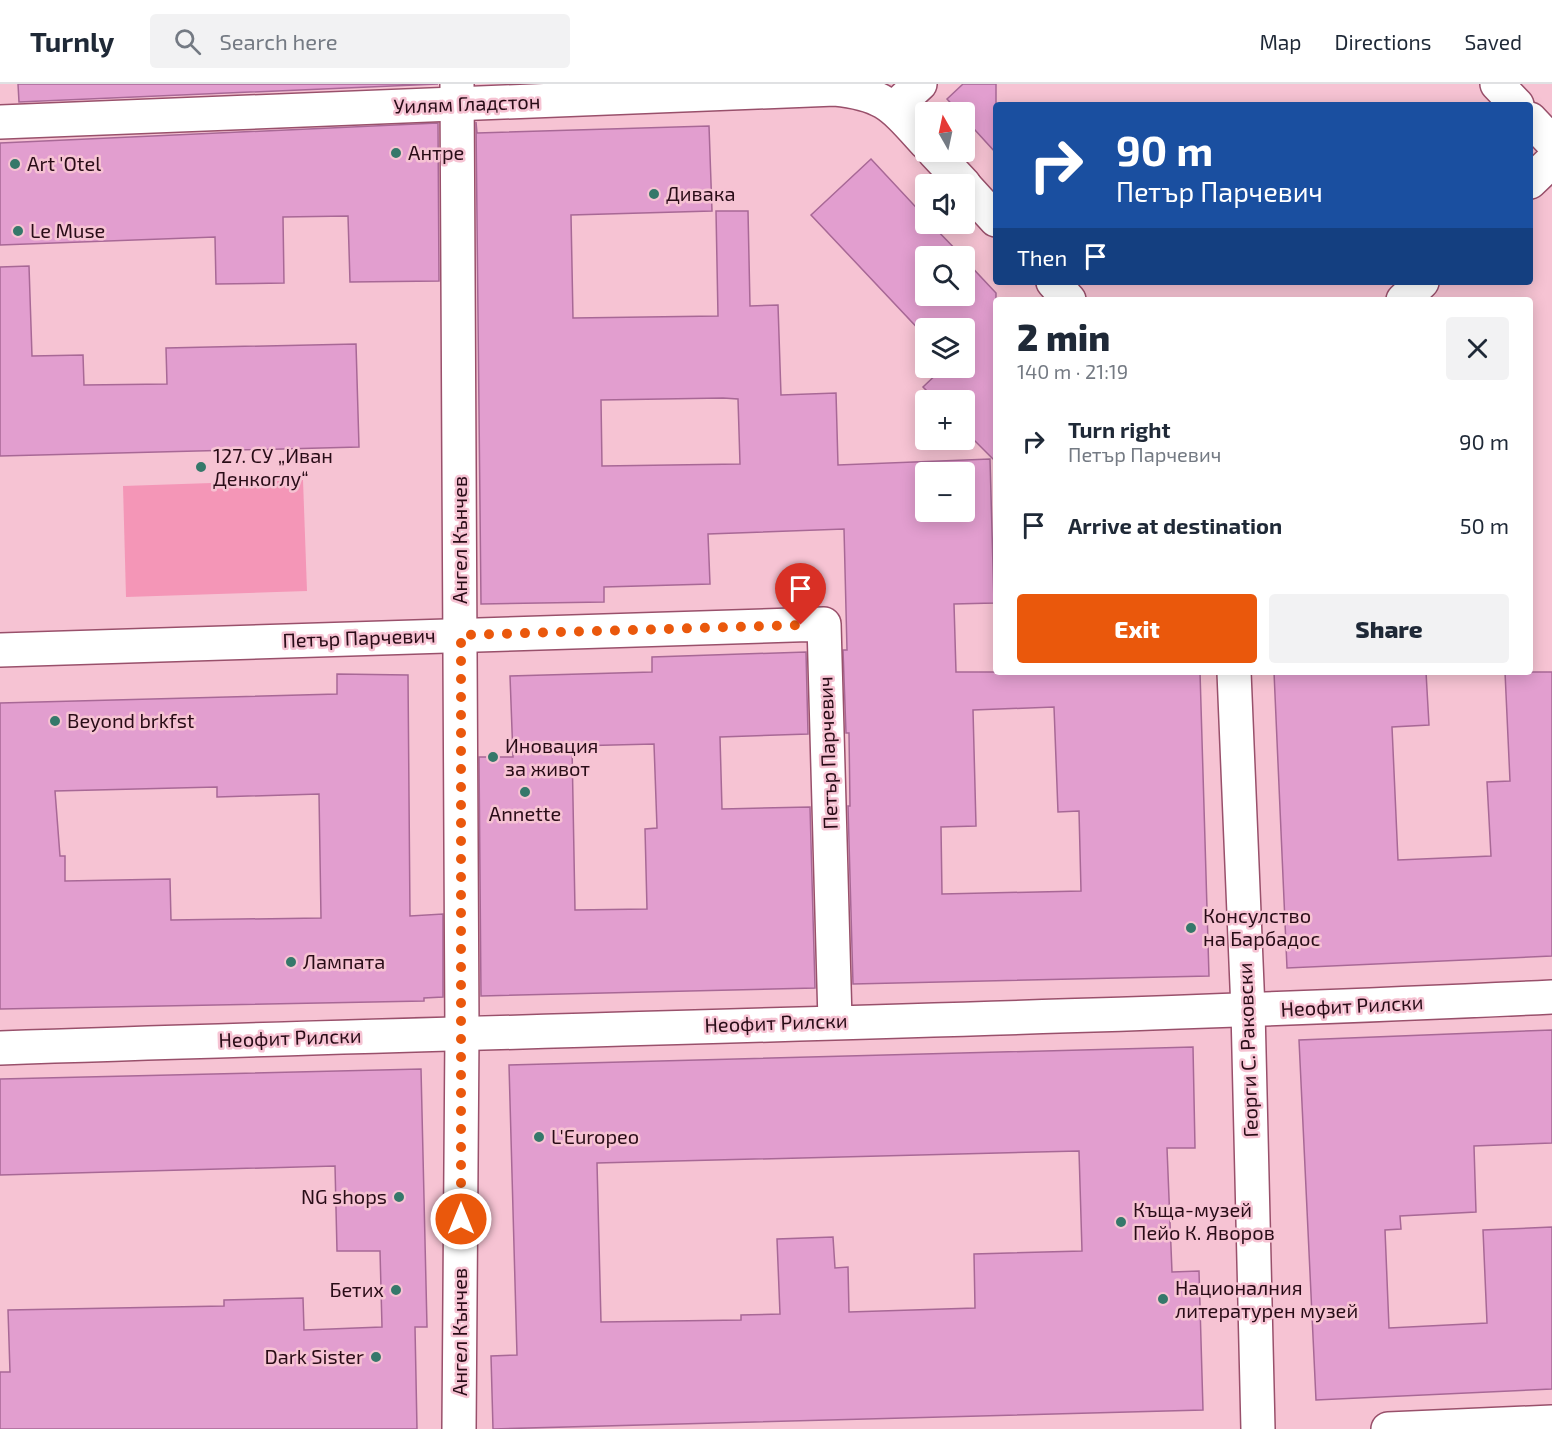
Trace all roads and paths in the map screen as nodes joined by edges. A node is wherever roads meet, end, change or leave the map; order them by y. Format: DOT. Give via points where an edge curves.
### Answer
graph roads {
  1 [pos="920,84"];
  2 [pos="1497,84"];
  3 [pos="457,94"];
  4 [pos="1513,102"];
  5 [pos="894,108"];
  6 [pos="0,122"];
  7 [pos="1533,122"];
  8 [pos="915,131"];
  9 [pos="1552,142"];
  10 [pos="1552,161"];
  11 [pos="943,162"];
  12 [pos="954,174"];
  13 [pos="1533,179"];
  14 [pos="975,197"];
  15 [pos="993,217"];
  16 [pos="1056,285"];
  17 [pos="1419,285"];
  18 [pos="1066,297"];
  19 [pos="1406,297"];
  20 [pos="461,635"];
  21 [pos="0,650"];
  22 [pos="1234,675"];
  23 [pos="1552,997"];
  24 [pos="1248,1010"];
  25 [pos="835,1022"];
  26 [pos="462,1032"];
  27 [pos="0,1048"];
  28 [pos="1552,1422"];
  29 [pos="459,1429"];
  30 [pos="1258,1429"];
  31 [pos="1388,1429"];
  1 -- 5 [label="street"];
  2 -- 4 [label="street"];
  3 -- 5 [label="street, Уилям Гладстон" via="835,89 866,92"];
  3 -- 6 [label="street, Уилям Гладстон"];
  3 -- 20 [label="street, Ангел Кънчев"];
  5 -- 8 [label="street, Уилям Гладстон"];
  7 -- 9 [label="street"];
  10 -- 13 [label="street"];
  11 -- 12 [label="street"];
  14 -- 15 [label="street"];
  16 -- 18 [label="street"];
  17 -- 19 [label="street"];
  20 -- 21 [label="street, Петър Парчевич"];
  20 -- 25 [label="street, Петър Парчевич" via="824,624"];
  20 -- 26 [label="street, Ангел Кънчев"];
  22 -- 24 [label="street, Георги С. Раковски"];
  23 -- 24 [label="street, Неофит Рилски"];
  24 -- 25 [label="street, Неофит Рилски"];
  24 -- 30 [label="street, Георги С. Раковски"];
  25 -- 26 [label="street, Неофит Рилски"];
  26 -- 27 [label="street, Неофит Рилски"];
  26 -- 29 [label="street, Ангел Кънчев"];
  28 -- 31 [label="street"];
}
